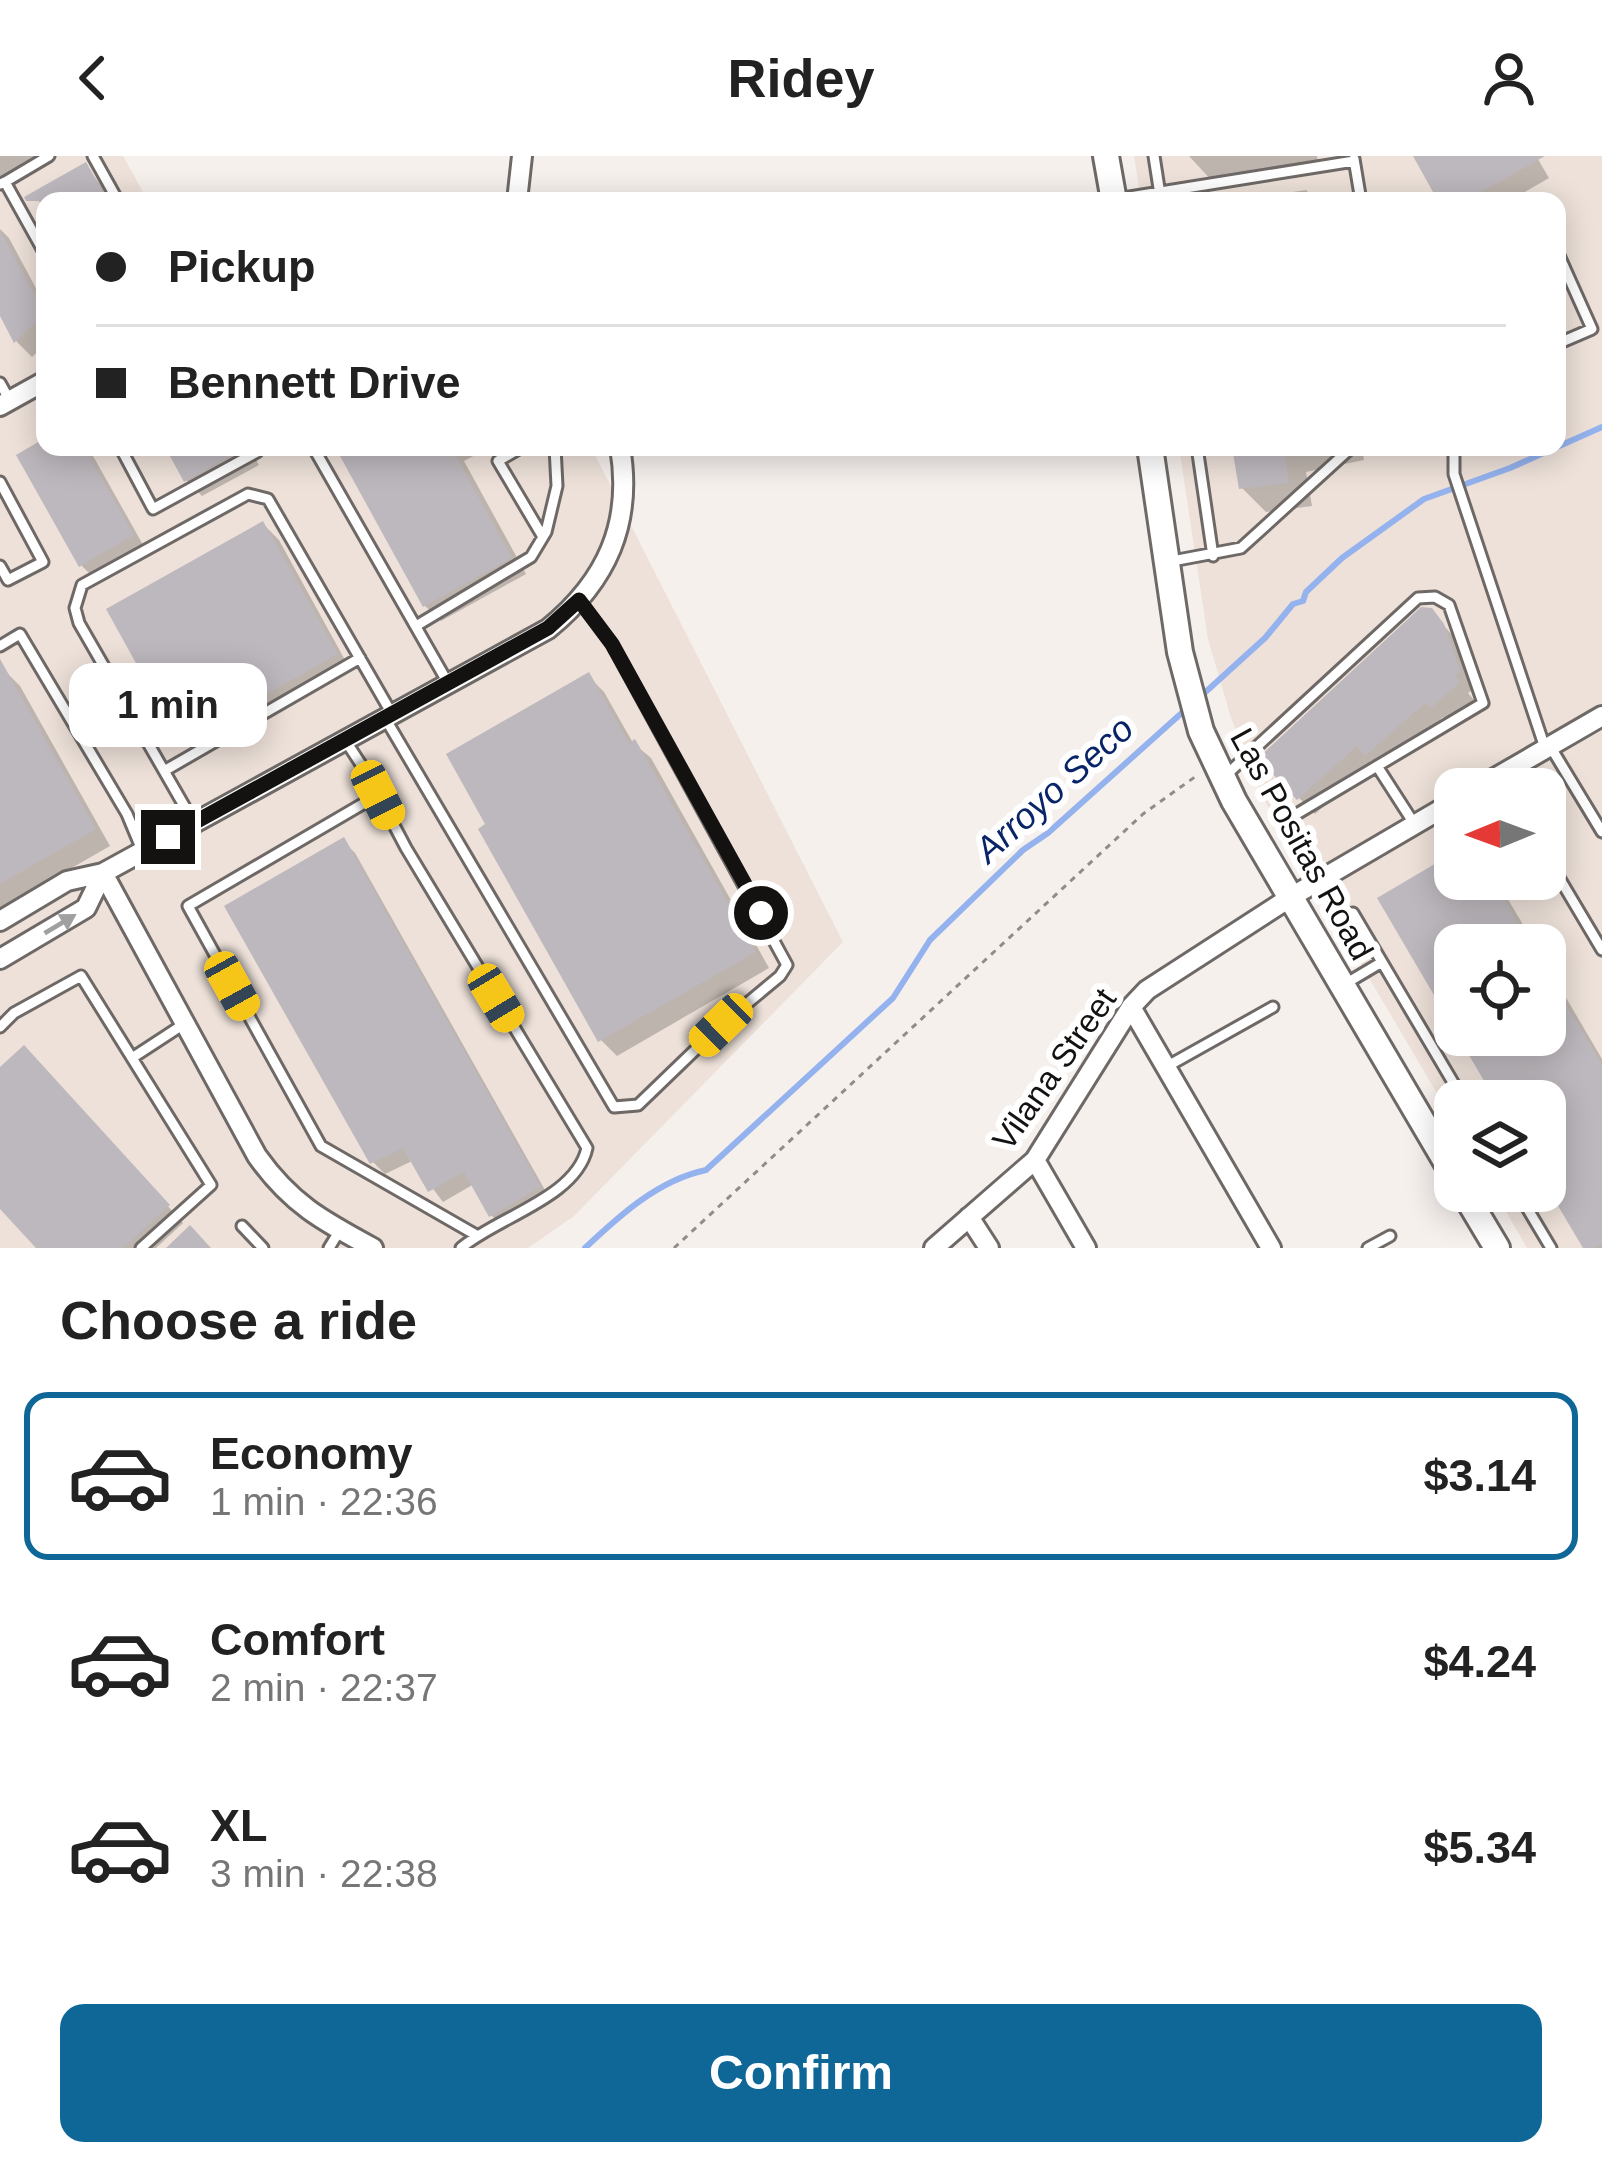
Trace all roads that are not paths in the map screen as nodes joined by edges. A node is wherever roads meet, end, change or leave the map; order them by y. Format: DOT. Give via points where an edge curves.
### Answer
graph roads {
  1 [pos="49,156"];
  2 [pos="93,156"];
  3 [pos="522,156"];
  4 [pos="1106,156"];
  5 [pos="1154,156"];
  6 [pos="1354,158"];
  7 [pos="2,183"];
  8 [pos="113,192"];
  9 [pos="518,192"];
  10 [pos="1112,192"];
  11 [pos="1160,192"];
  12 [pos="1181,192"];
  13 [pos="1360,192"];
  14 [pos="36,239"];
  15 [pos="1566,271"];
  16 [pos="1566,340"];
  17 [pos="36,384"];
  18 [pos="3,397"];
  19 [pos="125,456"];
  20 [pos="249,456"];
  21 [pos="318,456"];
  22 [pos="507,456"];
  23 [pos="555,456"];
  24 [pos="622,456"];
  25 [pos="1151,456"];
  26 [pos="1198,456"];
  27 [pos="1342,456"];
  28 [pos="1454,456"];
  29 [pos="0,482"];
  30 [pos="543,538"];
  31 [pos="1214,556"];
  32 [pos="1167,562"];
  33 [pos="0,566"];
  34 [pos="579,600"];
  35 [pos="416,626"];
  36 [pos="0,646"];
  37 [pos="360,658"];
  38 [pos="448,683"];
  39 [pos="389,716"];
  40 [pos="1602,716"];
  41 [pos="345,740"];
  42 [pos="1548,747"];
  43 [pos="1377,766"];
  44 [pos="1521,768"];
  45 [pos="1219,770"];
  46 [pos="164,771"];
  47 [pos="378,795"];
  48 [pos="1434,814"];
  49 [pos="1294,815"];
  50 [pos="194,823"];
  51 [pos="1415,825"];
  52 [pos="1602,832"];
  53 [pos="142,852"];
  54 [pos="103,873"];
  55 [pos="1566,889"];
  56 [pos="1292,897"];
  57 [pos="1353,913"];
  58 [pos="0,921"];
  59 [pos="1602,950"];
  60 [pos="0,959"];
  61 [pos="1382,962"];
  62 [pos="1343,986"];
  63 [pos="1131,1007"];
  64 [pos="1273,1007"];
  65 [pos="187,1022"];
  66 [pos="0,1027"];
  67 [pos="132,1058"];
  68 [pos="1166,1067"];
  69 [pos="1452,1080"];
  70 [pos="1434,1141"];
  71 [pos="1035,1160"];
  72 [pos="1476,1212"];
  73 [pos="1530,1212"];
  74 [pos="969,1217"];
  75 [pos="242,1226"];
  76 [pos="340,1230"];
  77 [pos="476,1235"];
  78 [pos="1390,1236"];
  79 [pos="141,1248"];
  80 [pos="263,1248"];
  81 [pos="328,1248"];
  82 [pos="373,1248"];
  83 [pos="461,1248"];
  84 [pos="934,1248"];
  85 [pos="988,1248"];
  86 [pos="1085,1248"];
  87 [pos="1271,1248"];
  88 [pos="1368,1248"];
  89 [pos="1497,1248"];
  90 [pos="1551,1248"];
  1 -- 7 [label="lane"];
  2 -- 8 [label="lane"];
  3 -- 9 [label="street"];
  4 -- 10 [label="main road"];
  5 -- 11 [label="lane"];
  6 -- 12 [label="lane"];
  6 -- 13 [label="lane"];
  7 -- 14 [label="lane"];
  15 -- 16 [label="lane" via="1592,329"];
  17 -- 18 [label="street"];
  19 -- 20 [label="lane" via="154,509"];
  21 -- 35 [label="lane"];
  22 -- 30 [label="lane" via="498,461"];
  23 -- 30 [label="lane" via="557,487"];
  24 -- 34 [label="street" via="620,520 604,568"];
  25 -- 32 [label="main road, Las Positas Road"];
  26 -- 31 [label="lane"];
  27 -- 31 [label="lane" via="1241,548"];
  28 -- 42 [label="lane" via="1474,543"];
  29 -- 33 [label="lane" via="43,562 8,580"];
  30 -- 35 [label="lane" via="531,557"];
  31 -- 32 [label="lane"];
  32 -- 45 [label="main road, Las Positas Road" via="1180,652"];
  34 -- 38 [label="street" via="548,628"];
  34 -- 39 [label="lane" via="612,644 787,965 638,1105 614,1107"];
  35 -- 38 [label="lane"];
  36 -- 53 [label="lane" via="20,634"];
  37 -- 39 [label="lane"];
  37 -- 46 [label="lane"];
  37 -- 46 [label="lane" via="259,494 82,585 79,623"];
  38 -- 39 [label="street"];
  39 -- 41 [label="street"];
  40 -- 42 [label="street"];
  41 -- 47 [label="lane"];
  41 -- 50 [label="street"];
  42 -- 44 [label="street"];
  42 -- 52 [label="lane"];
  43 -- 45 [label="lane" via="1483,703 1448,604 1435,597 1418,598"];
  43 -- 49 [label="lane"];
  43 -- 51 [label="lane"];
  45 -- 56 [label="main road, Las Positas Road"];
  46 -- 50 [label="lane"];
  47 -- 77 [label="lane" via="586,1148 583,1164 544,1199"];
  47 -- 77 [label="lane" via="188,906 321,1146"];
  48 -- 51 [label="street, Vilana Street"];
  50 -- 53 [label="street"];
  51 -- 56 [label="street, Vilana Street"];
  53 -- 54 [label="street"];
  54 -- 58 [label="street" via="67,881"];
  60 -- 54 [label="street, one-way" via="86,908"];
  54 -- 65 [label="street"];
  55 -- 59 [label="lane"];
  56 -- 62 [label="main road, Las Positas Road"];
  56 -- 63 [label="street, Vilana Street"];
  57 -- 61 [label="lane"];
  61 -- 62 [label="lane"];
  61 -- 69 [label="lane"];
  62 -- 70 [label="main road, Las Positas Road"];
  63 -- 68 [label="street"];
  63 -- 71 [label="street, Vilana Street"];
  64 -- 68 [label="lane"];
  65 -- 67 [label="lane"];
  65 -- 76 [label="street" via="281,1190"];
  66 -- 67 [label="lane" via="81,976"];
  67 -- 79 [label="lane" via="211,1185"];
  68 -- 87 [label="street"];
  71 -- 74 [label="street, Vilana Street"];
  71 -- 86 [label="street"];
  72 -- 89 [label="main road"];
  73 -- 90 [label="lane"];
  74 -- 84 [label="street, Vilana Street"];
  74 -- 85 [label="street"];
  75 -- 80 [label="lane"];
  76 -- 81 [label="lane"];
  76 -- 82 [label="street"];
  77 -- 83 [label="lane"];
  78 -- 88 [label="lane"];
}
